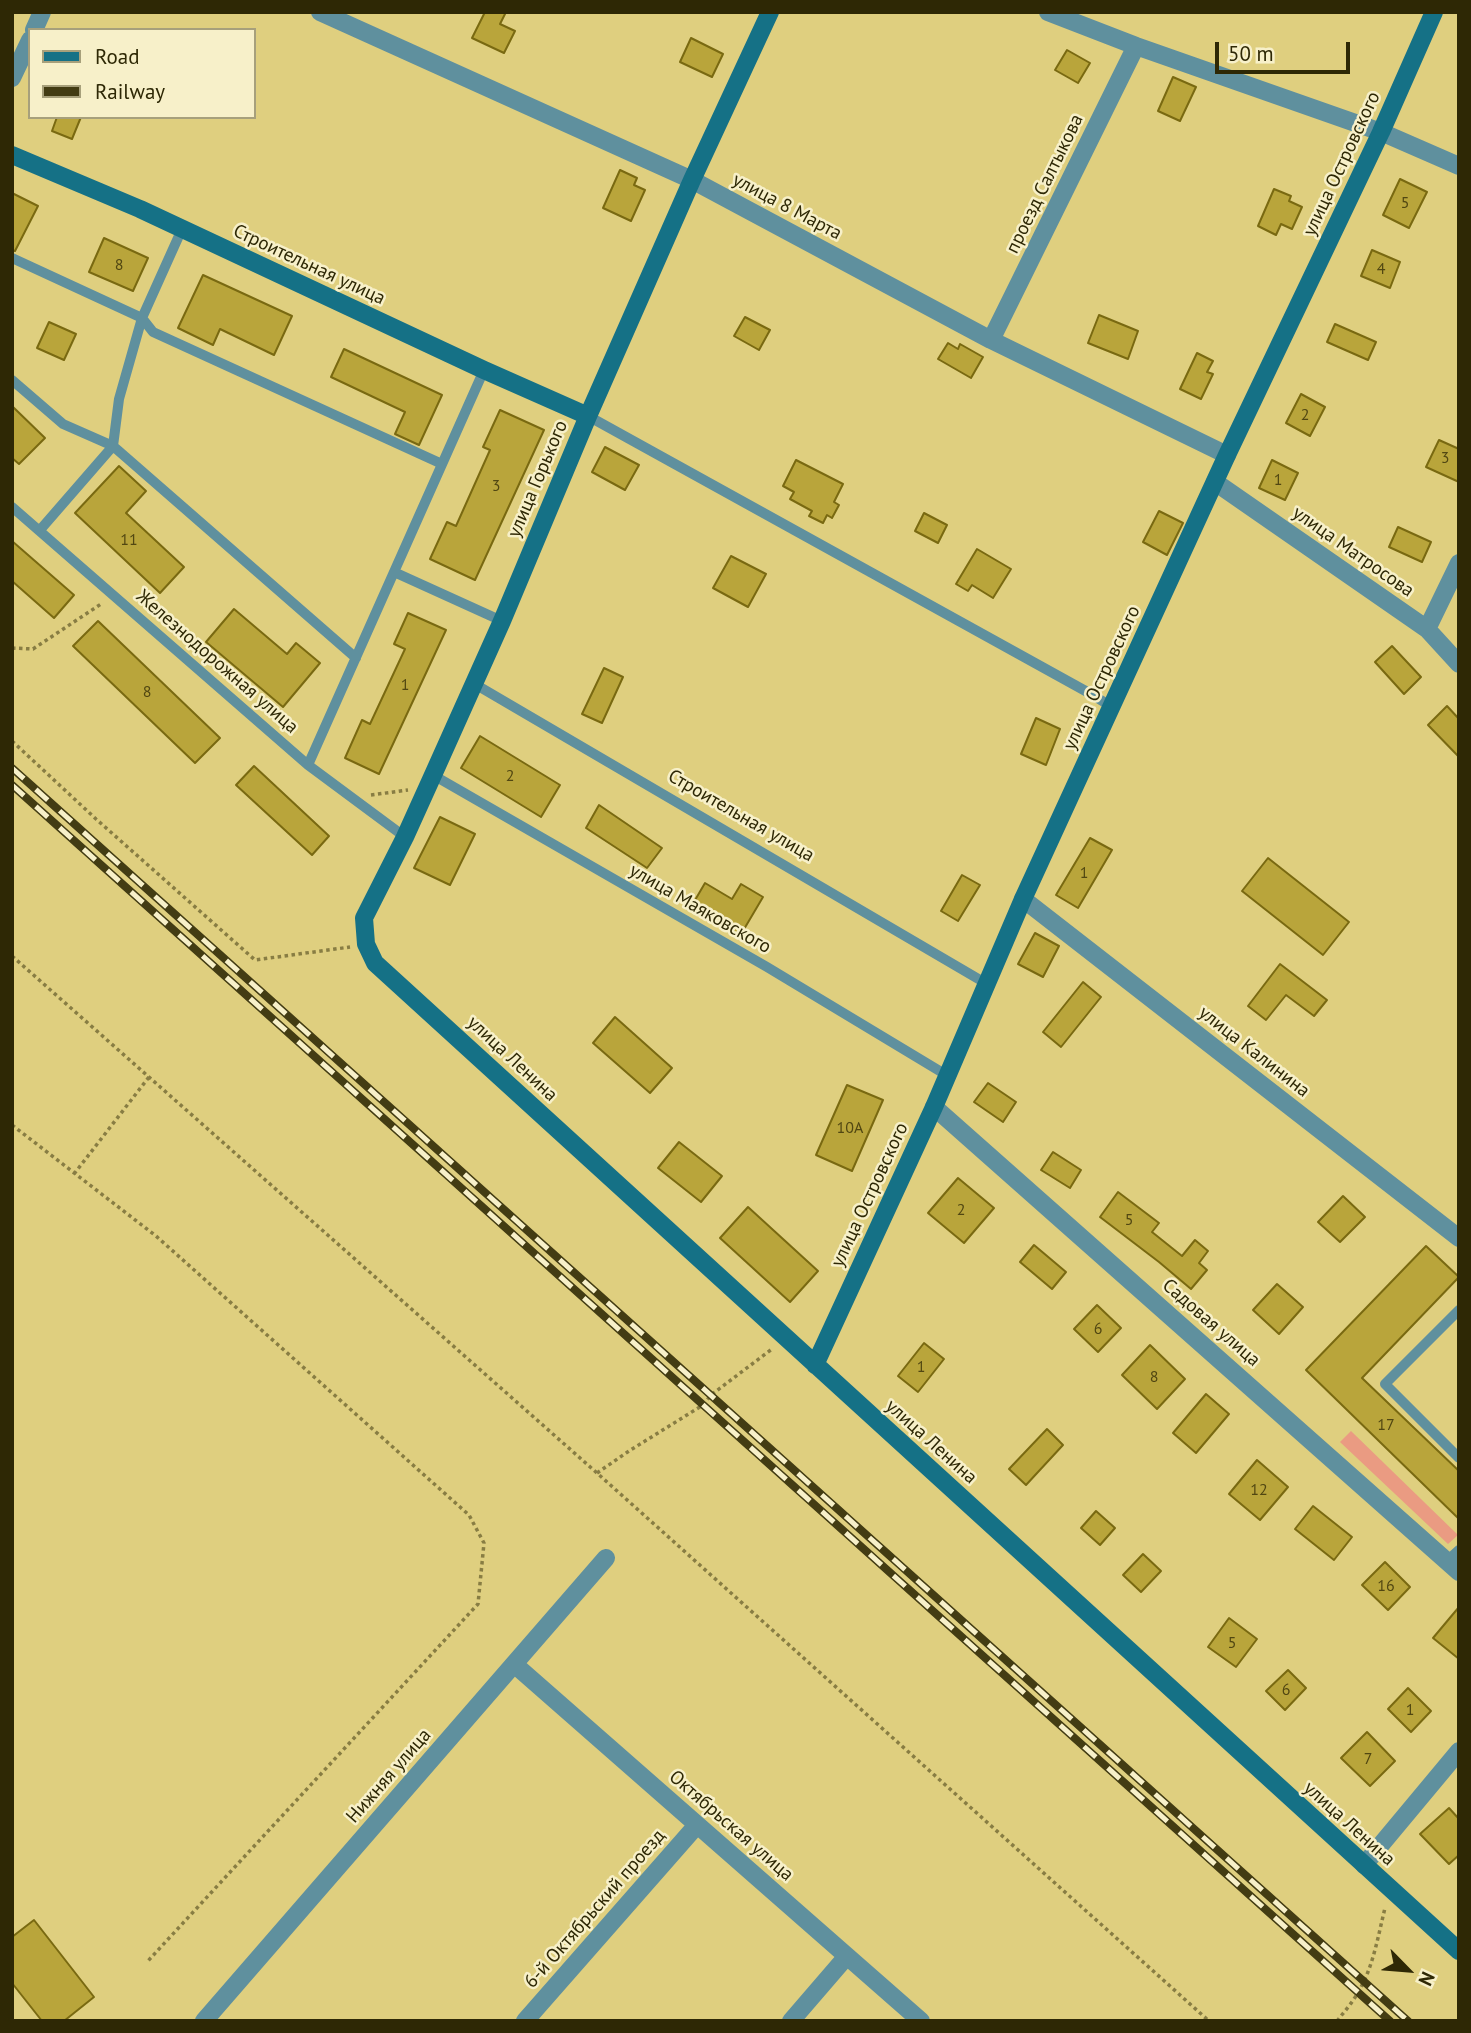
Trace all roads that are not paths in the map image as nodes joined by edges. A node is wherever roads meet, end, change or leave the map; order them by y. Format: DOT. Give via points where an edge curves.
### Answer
graph roads {
  1 [pos="42,12"];
  2 [pos="320,12"];
  3 [pos="770,12"];
  4 [pos="1048,12"];
  5 [pos="1434,12"];
  6 [pos="35,28"];
  7 [pos="28,44"];
  8 [pos="1136,46"];
  9 [pos="12,78"];
  10 [pos="1381,132"];
  11 [pos="12,155"];
  12 [pos="1459,166"];
  13 [pos="692,180"];
  14 [pos="182,229"];
  15 [pos="12,258"];
  16 [pos="142,318"];
  17 [pos="991,340"];
  18 [pos="484,370"];
  19 [pos="12,380"];
  20 [pos="588,416"];
  21 [pos="113,446"];
  22 [pos="1227,455"];
  23 [pos="442,464"];
  24 [pos="1215,482"];
  25 [pos="12,507"];
  26 [pos="40,530"];
  27 [pos="1459,563"];
  28 [pos="394,572"];
  29 [pos="502,621"];
  30 [pos="1427,629"];
  31 [pos="356,658"];
  32 [pos="1459,664"];
  33 [pos="474,683"];
  34 [pos="1112,707"];
  35 [pos="308,765"];
  36 [pos="433,775"];
  37 [pos="405,838"];
  38 [pos="1023,899"];
  39 [pos="375,963"];
  40 [pos="987,984"];
  41 [pos="948,1076"];
  42 [pos="934,1107"];
  43 [pos="1459,1238"];
  44 [pos="1459,1310"];
  45 [pos="816,1365"];
  46 [pos="1459,1458"];
  47 [pos="606,1558"];
  48 [pos="1455,1561"];
  49 [pos="514,1664"];
  50 [pos="1459,1751"];
  51 [pos="697,1825"];
  52 [pos="1364,1866"];
  53 [pos="1459,1951"];
  54 [pos="847,1956"];
  55 [pos="204,2021"];
  56 [pos="525,2021"];
  57 [pos="791,2021"];
  58 [pos="920,2021"];
  1 -- 6 [label="street"];
  2 -- 13 [label="street, улица 8 Марта"];
  3 -- 13 [label="street, улица Горького"];
  4 -- 8 [label="street"];
  5 -- 10 [label="street, улица Островского"];
  7 -- 9 [label="street"];
  8 -- 10 [label="street"];
  8 -- 17 [label="street, проезд Салтыкова"];
  10 -- 12 [label="street"];
  10 -- 22 [label="street, улица Островского"];
  11 -- 14 [label="street, Строительная улица"];
  13 -- 17 [label="street, улица 8 Марта"];
  13 -- 20 [label="street, улица Горького"];
  14 -- 16 [label="lane"];
  14 -- 18 [label="street, Строительная улица"];
  15 -- 16 [label="lane"];
  16 -- 21 [label="lane" via="119,399"];
  16 -- 23 [label="lane" via="153,332"];
  17 -- 22 [label="street, улица 8 Марта"];
  18 -- 20 [label="street, Строительная улица"];
  18 -- 23 [label="lane"];
  19 -- 21 [label="lane" via="63,424"];
  20 -- 29 [label="street, улица Горького"];
  20 -- 34 [label="lane"];
  21 -- 26 [label="lane"];
  21 -- 31 [label="lane"];
  22 -- 24 [label="street, улица Островского"];
  23 -- 28 [label="lane"];
  24 -- 30 [label="street, улица Матросова"];
  24 -- 34 [label="street, улица Островского"];
  25 -- 26 [label="lane, Железнодорожная улица"];
  26 -- 35 [label="lane, Железнодорожная улица"];
  27 -- 30 [label="street"];
  28 -- 29 [label="lane"];
  28 -- 31 [label="lane"];
  29 -- 33 [label="street, улица Горького"];
  30 -- 32 [label="street, улица Матросова"];
  31 -- 35 [label="lane"];
  33 -- 36 [label="street, улица Горького"];
  33 -- 40 [label="lane, Строительная улица"];
  34 -- 38 [label="street, улица Островского"];
  35 -- 37 [label="lane, Железнодорожная улица"];
  36 -- 37 [label="street, улица Горького"];
  36 -- 41 [label="lane, улица Маяковского"];
  37 -- 39 [label="street, улица Горького" via="364,918 366,944"];
  38 -- 40 [label="street, улица Островского"];
  38 -- 43 [label="street, улица Калинина"];
  39 -- 45 [label="street, улица Ленина"];
  40 -- 41 [label="street, улица Островского"];
  41 -- 42 [label="street, улица Островского"];
  42 -- 45 [label="street, улица Островского"];
  42 -- 48 [label="street, Садовая улица"];
  44 -- 46 [label="lane" via="1385,1384"];
  45 -- 52 [label="street, улица Ленина"];
  47 -- 49 [label="street, Нижняя улица"];
  49 -- 51 [label="street, Октябрьская улица"];
  49 -- 55 [label="street, Нижняя улица"];
  50 -- 52 [label="street"];
  51 -- 54 [label="street, Октябрьская улица"];
  51 -- 56 [label="street, 6-й Октябрьский проезд"];
  52 -- 53 [label="street, улица Ленина"];
  54 -- 57 [label="street"];
  54 -- 58 [label="street, Октябрьская улица"];
}
